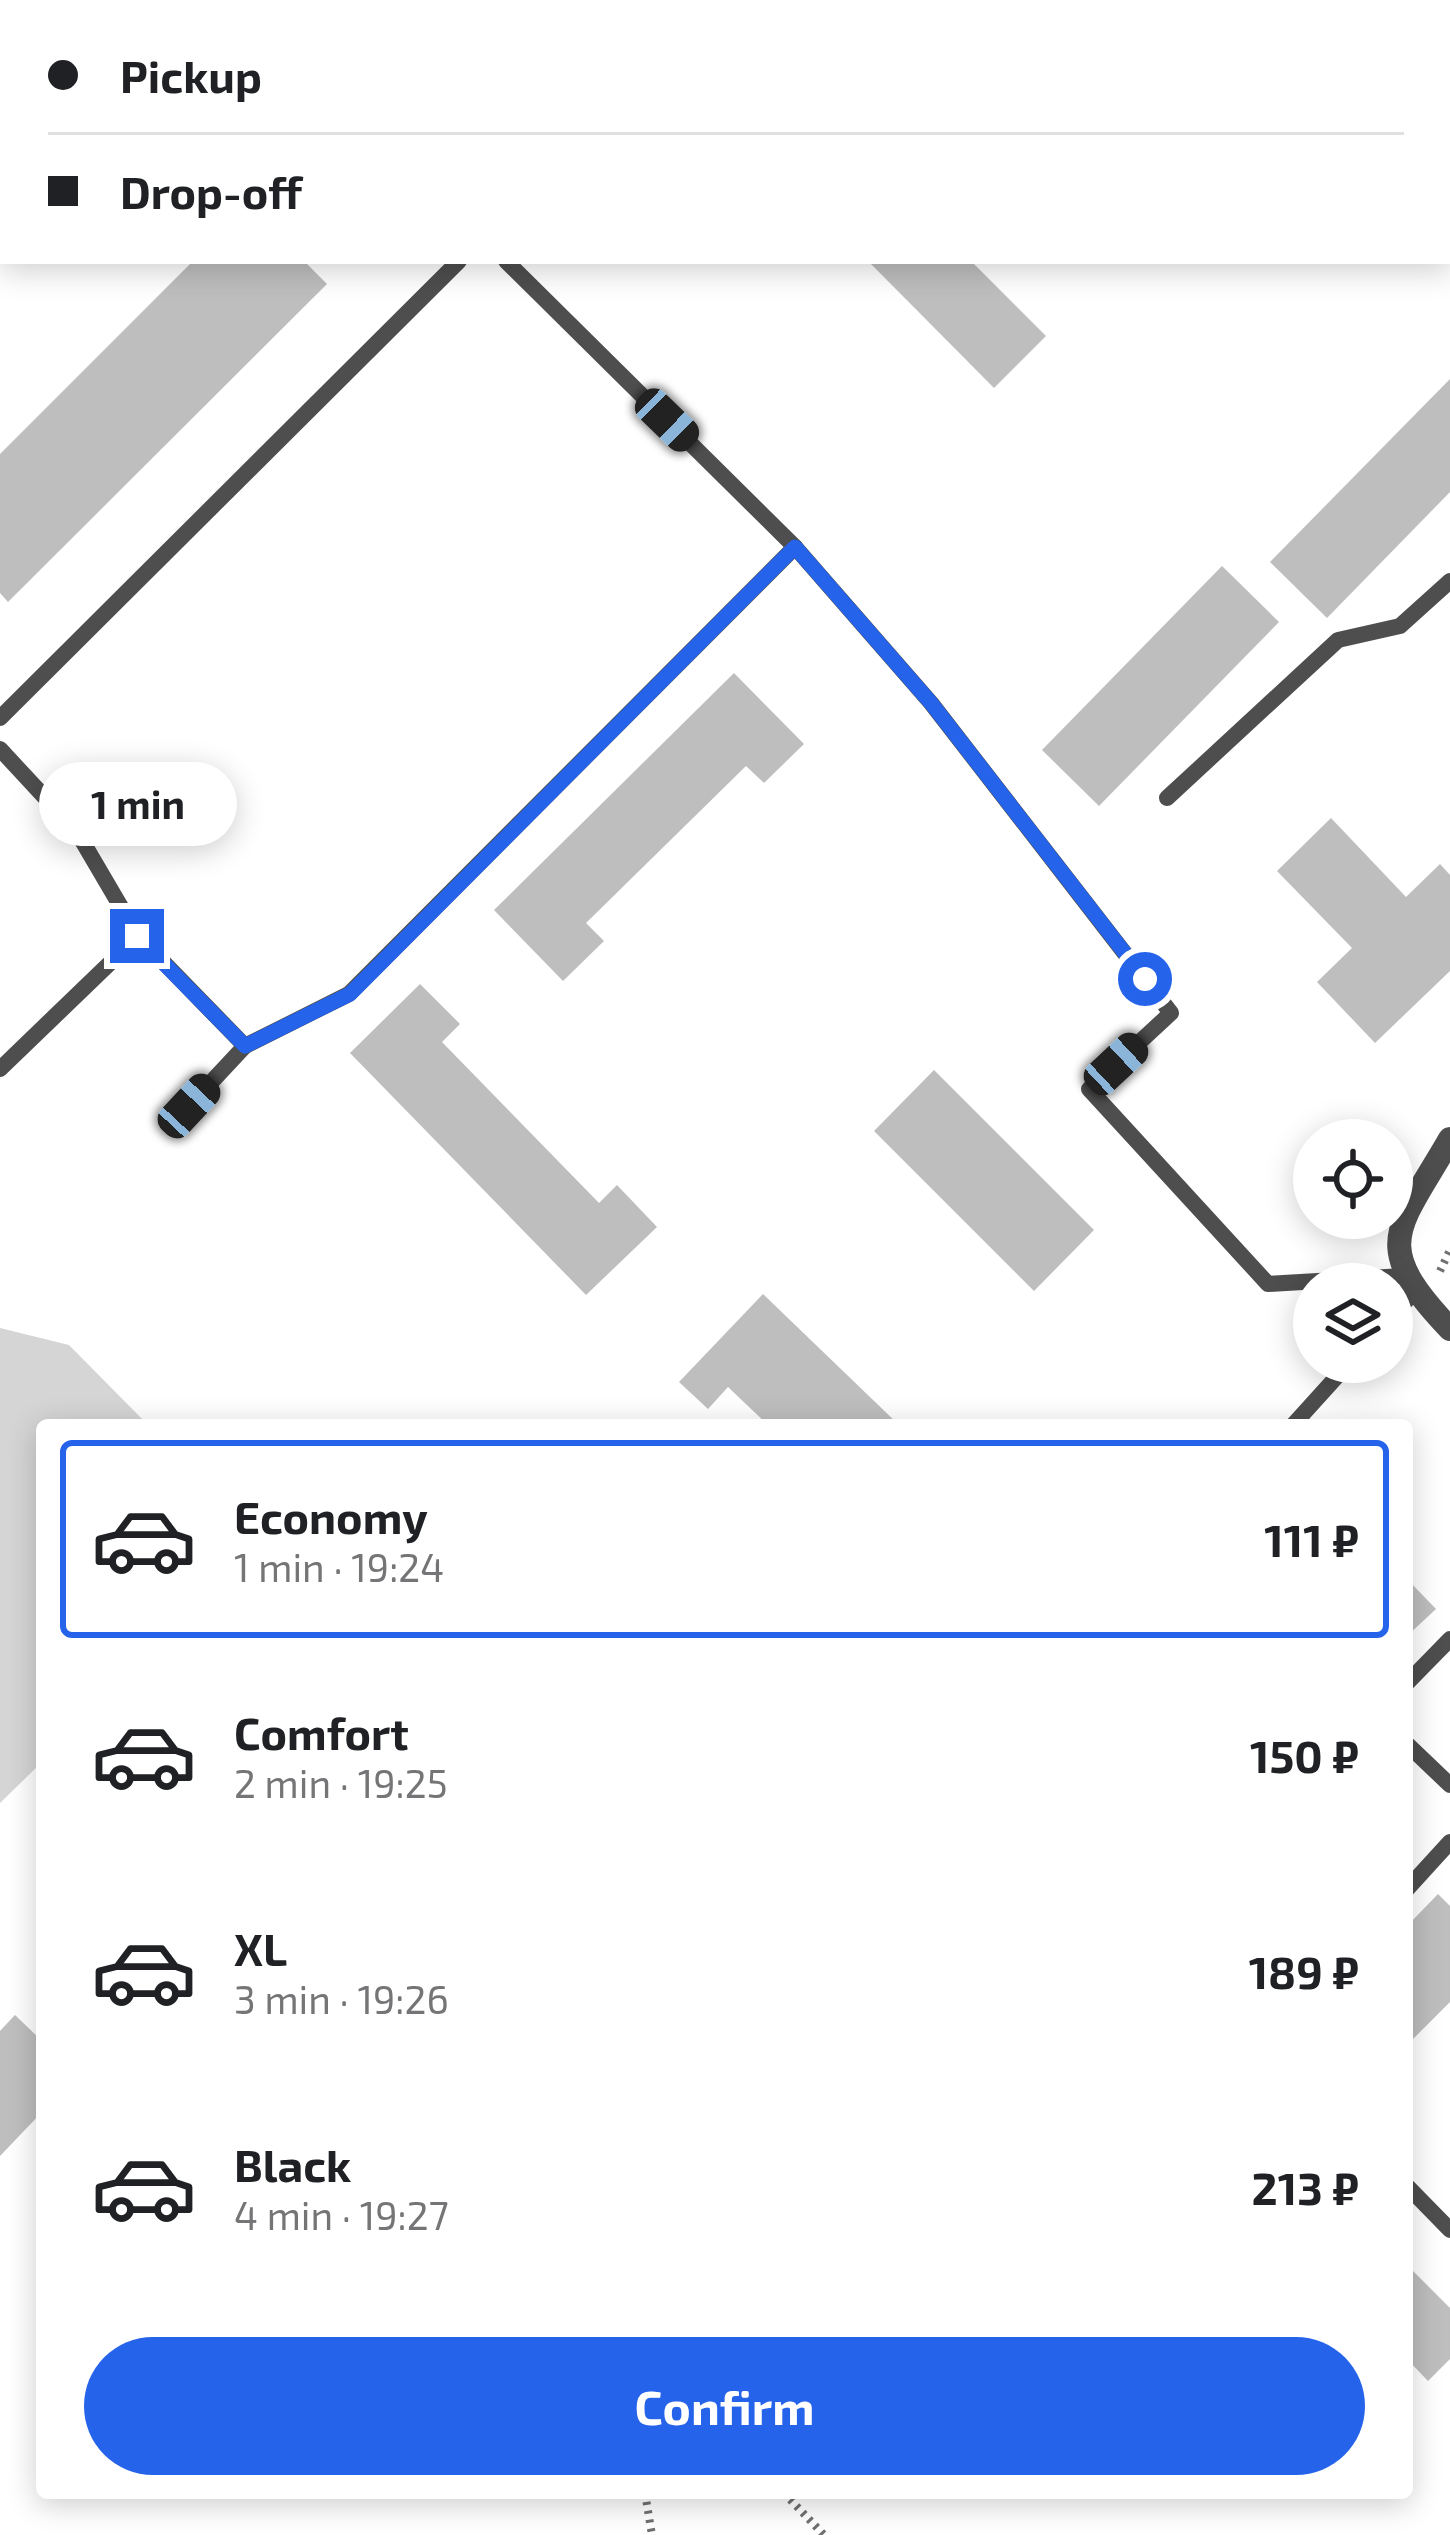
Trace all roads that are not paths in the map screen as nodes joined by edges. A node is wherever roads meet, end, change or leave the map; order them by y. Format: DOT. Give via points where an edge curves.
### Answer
graph roads {
  1 [pos="456,264"];
  2 [pos="509,264"];
  3 [pos="795,547"];
  4 [pos="1450,581"];
  5 [pos="0,718"];
  6 [pos="0,749"];
  7 [pos="1167,798"];
  8 [pos="137,936"];
  9 [pos="245,1046"];
  10 [pos="0,1069"];
  11 [pos="189,1106"];
  12 [pos="1450,1139"];
  13 [pos="1402,1263"];
  14 [pos="1293,1283"];
  15 [pos="1413,1288"];
  16 [pos="1450,1329"];
  17 [pos="1331,1383"];
  18 [pos="1298,1419"];
  19 [pos="1450,1639"];
  20 [pos="1413,1677"];
  21 [pos="1413,1750"];
  22 [pos="1450,1785"];
  23 [pos="1450,1842"];
  24 [pos="1413,1882"];
  25 [pos="1413,2192"];
  26 [pos="1450,2230"];
  1 -- 5 [label="lane"];
  2 -- 3 [label="lane"];
  3 -- 9 [label="lane" via="350,994"];
  3 -- 14 [label="lane" via="931,703 1172,1013 1089,1089 1268,1283"];
  4 -- 7 [label="lane" via="1400,626 1338,640"];
  6 -- 8 [label="lane" via="77,832"];
  8 -- 9 [label="lane"];
  8 -- 10 [label="lane"];
  9 -- 11 [label="lane"];
  12 -- 13 [label="street" via="1406,1214 1397,1248"];
  15 -- 16 [label="street"];
  17 -- 18 [label="lane"];
  19 -- 20 [label="lane"];
  21 -- 22 [label="lane"];
  23 -- 24 [label="lane"];
  25 -- 26 [label="lane"];
}
